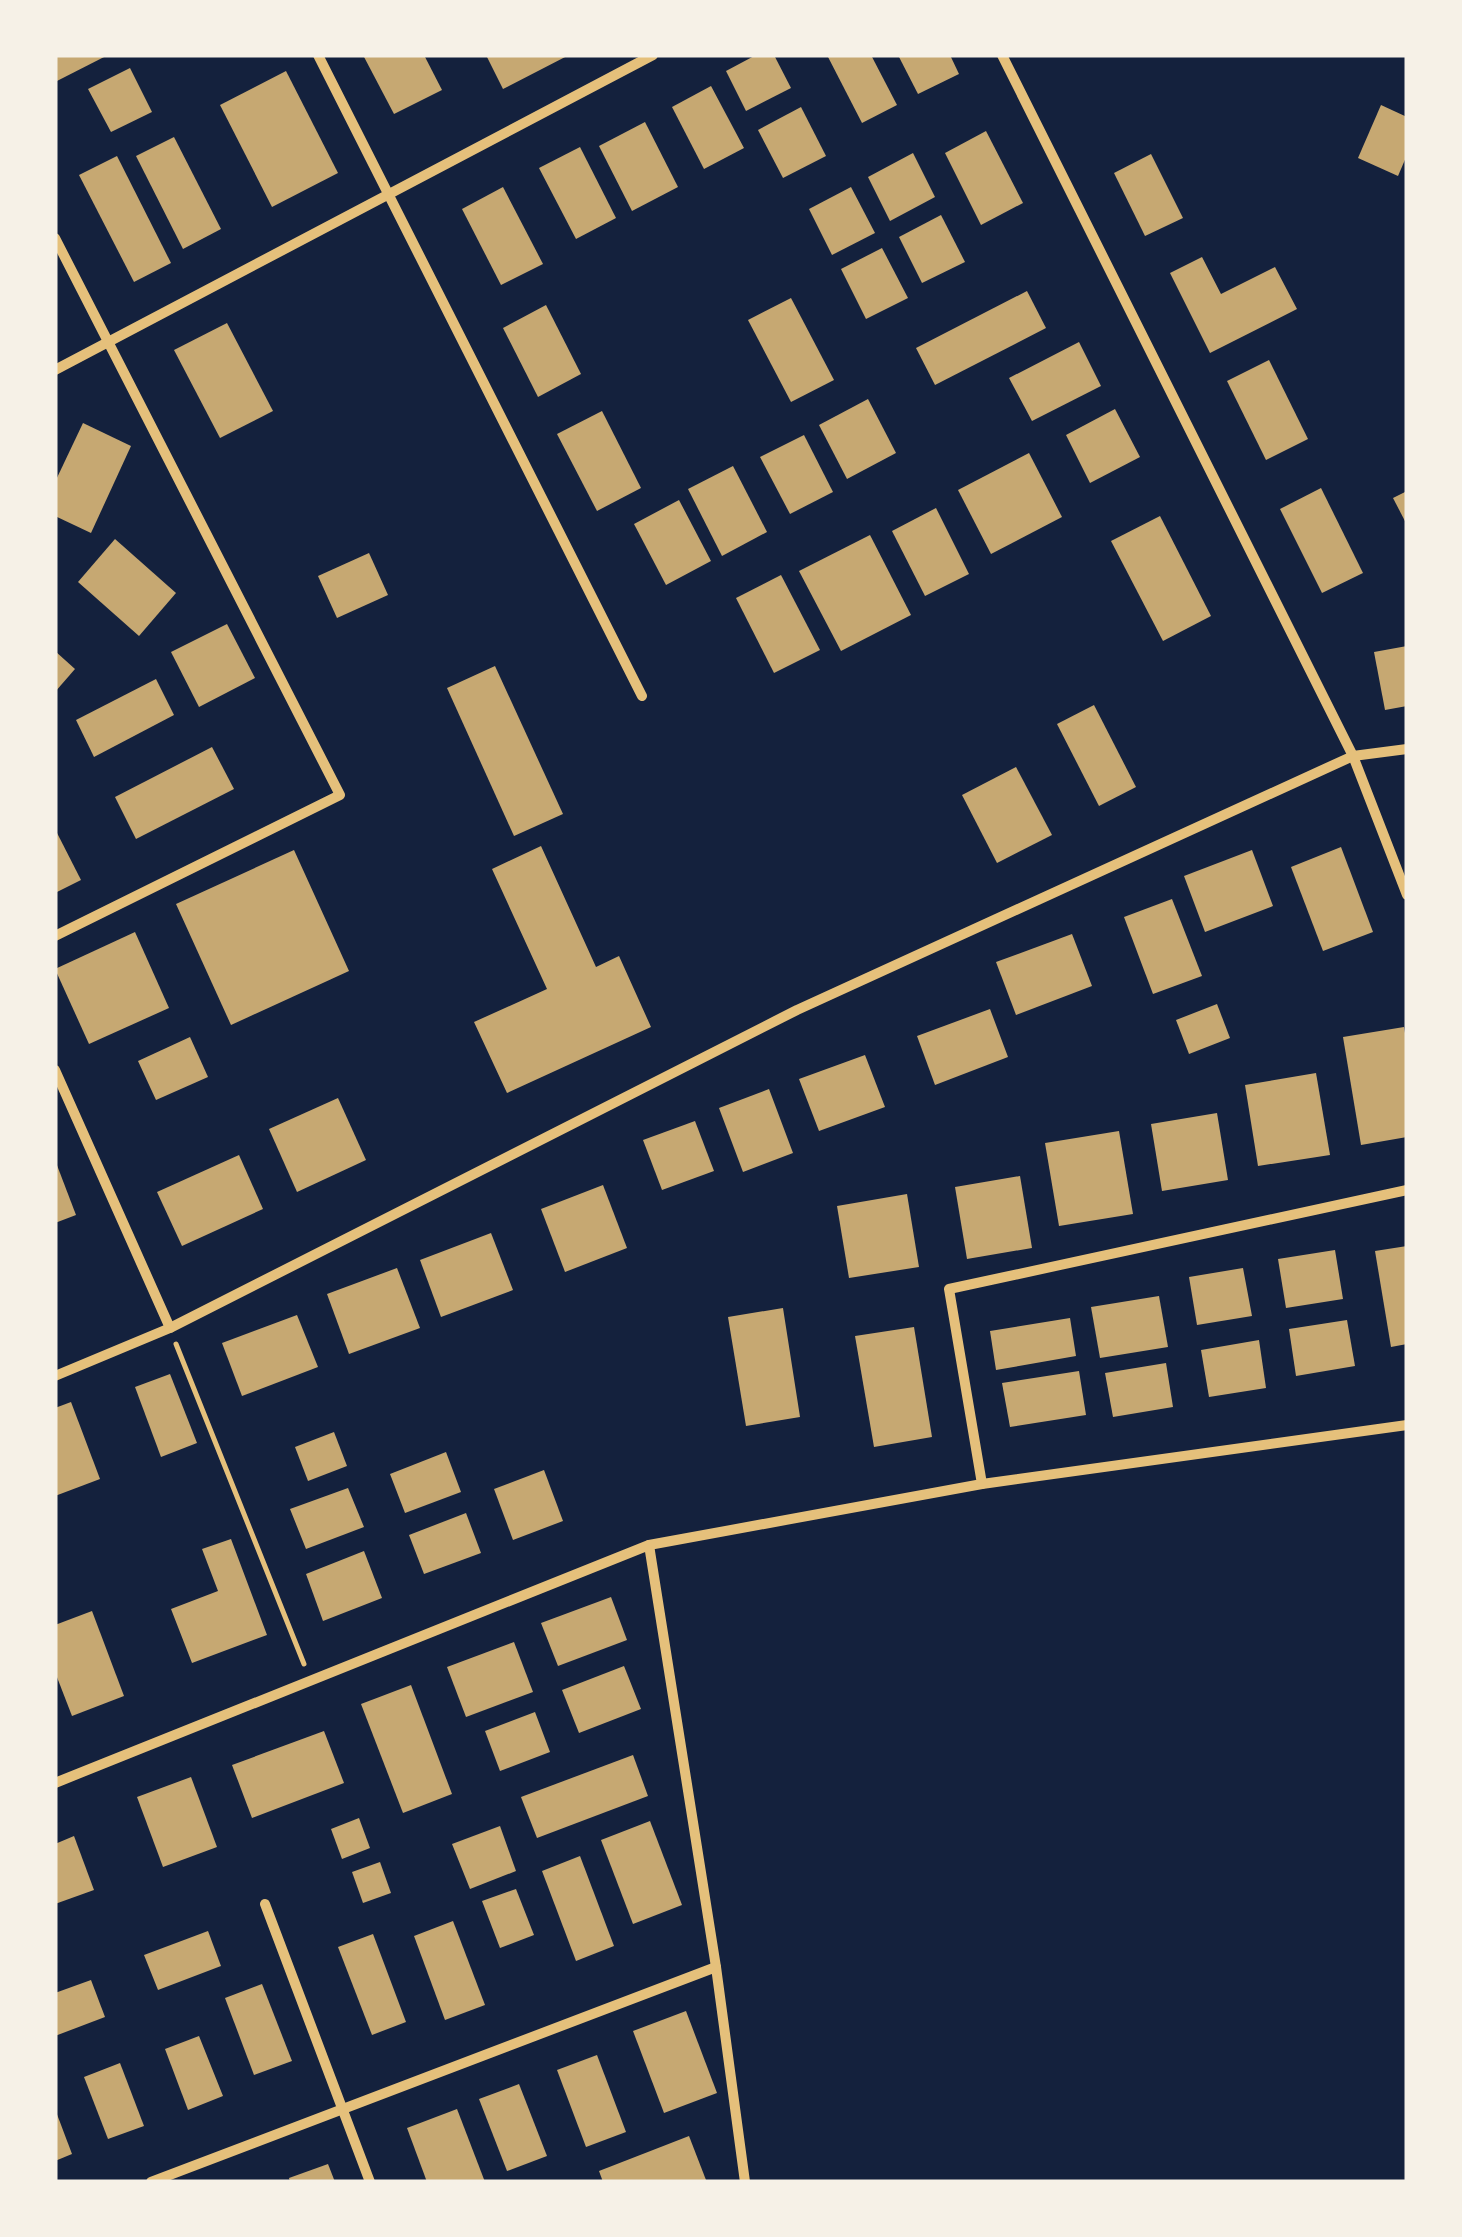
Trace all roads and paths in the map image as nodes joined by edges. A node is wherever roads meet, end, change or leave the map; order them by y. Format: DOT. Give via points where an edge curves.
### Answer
graph roads {
  1 [pos="318,55"];
  2 [pos="653,55"];
  3 [pos="1002,55"];
  4 [pos="388,194"];
  5 [pos="55,238"];
  6 [pos="107,342"];
  7 [pos="55,370"];
  8 [pos="642,696"];
  9 [pos="1407,750"];
  10 [pos="1352,756"];
  11 [pos="1407,896"];
  12 [pos="55,936"];
  13 [pos="55,1070"];
  14 [pos="1407,1190"];
  15 [pos="170,1328"];
  16 [pos="55,1376"];
  17 [pos="1407,1425"];
  18 [pos="982,1484"];
  19 [pos="649,1545"];
  20 [pos="310,1680"];
  21 [pos="55,1782"];
  22 [pos="265,1904"];
  23 [pos="716,1966"];
  24 [pos="343,2110"];
  25 [pos="151,2182"];
  26 [pos="370,2182"];
  27 [pos="746,2182"];
  1 -- 4 [label="street"];
  2 -- 4 [label="street"];
  3 -- 10 [label="street"];
  4 -- 6 [label="street"];
  4 -- 8 [label="street"];
  5 -- 6 [label="street"];
  6 -- 7 [label="street"];
  6 -- 12 [label="street" via="340,795"];
  9 -- 10 [label="street"];
  10 -- 11 [label="street"];
  10 -- 15 [label="street" via="797,1010"];
  13 -- 15 [label="street"];
  14 -- 18 [label="street" via="950,1289"];
  15 -- 16 [label="street"];
  15 -- 20 [label="path"];
  17 -- 18 [label="street"];
  18 -- 19 [label="street"];
  19 -- 20 [label="street"];
  19 -- 23 [label="street"];
  20 -- 21 [label="street"];
  22 -- 24 [label="street"];
  23 -- 24 [label="street"];
  23 -- 27 [label="street"];
  24 -- 25 [label="street"];
  24 -- 26 [label="street"];
}
